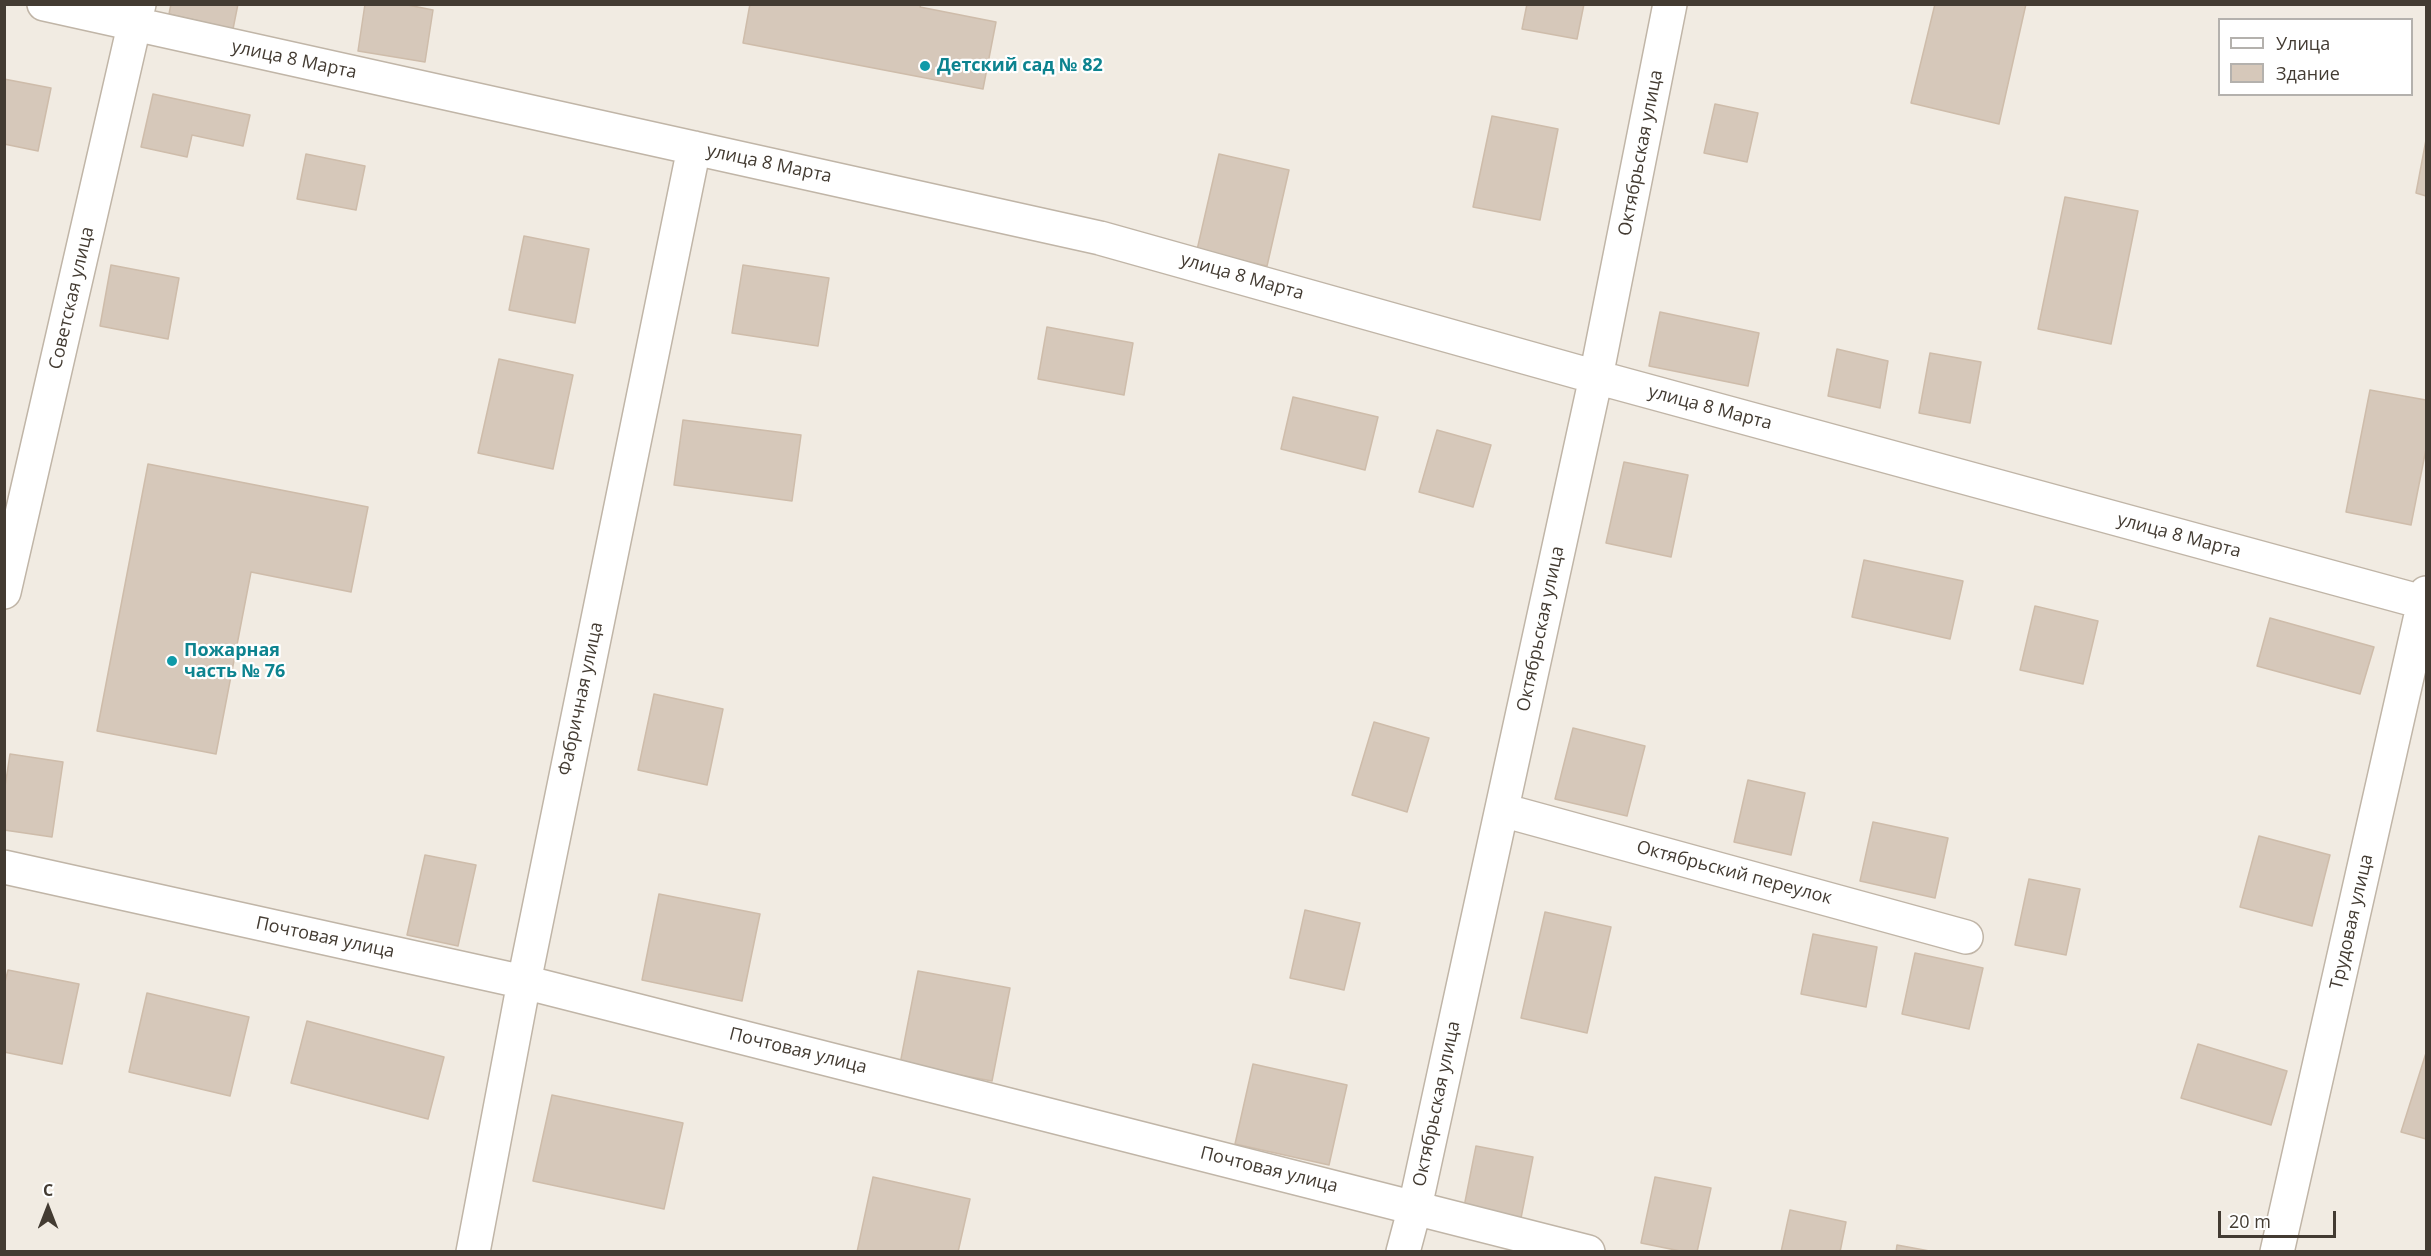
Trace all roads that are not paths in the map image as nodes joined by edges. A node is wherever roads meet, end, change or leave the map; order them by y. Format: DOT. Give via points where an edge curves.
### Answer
graph roads {
  1 [pos="44,4"];
  2 [pos="1670,4"];
  3 [pos="136,15"];
  4 [pos="694,148"];
  5 [pos="1596,377"];
  6 [pos="4,592"];
  7 [pos="2426,600"];
  8 [pos="1502,810"];
  9 [pos="4,867"];
  10 [pos="1966,937"];
  11 [pos="524,982"];
  12 [pos="1415,1207"];
  13 [pos="473,1251"];
  14 [pos="1403,1251"];
  15 [pos="1588,1251"];
  16 [pos="2277,1251"];
  1 -- 3 [label="street, улица 8 Марта"];
  2 -- 5 [label="street, Октябрьская улица"];
  3 -- 4 [label="street, улица 8 Марта"];
  3 -- 6 [label="street, Советская улица"];
  4 -- 5 [label="street, улица 8 Марта" via="1100,238"];
  4 -- 11 [label="street, Фабричная улица"];
  5 -- 7 [label="street, улица 8 Марта"];
  5 -- 8 [label="street, Октябрьская улица"];
  7 -- 16 [label="street, Трудовая улица"];
  8 -- 10 [label="street, Октябрьский переулок"];
  8 -- 12 [label="street, Октябрьская улица"];
  9 -- 11 [label="street, Почтовая улица"];
  11 -- 12 [label="street, Почтовая улица"];
  11 -- 13 [label="street, Фабричная улица"];
  12 -- 14 [label="street, Октябрьская улица"];
  12 -- 15 [label="street, Почтовая улица"];
}
